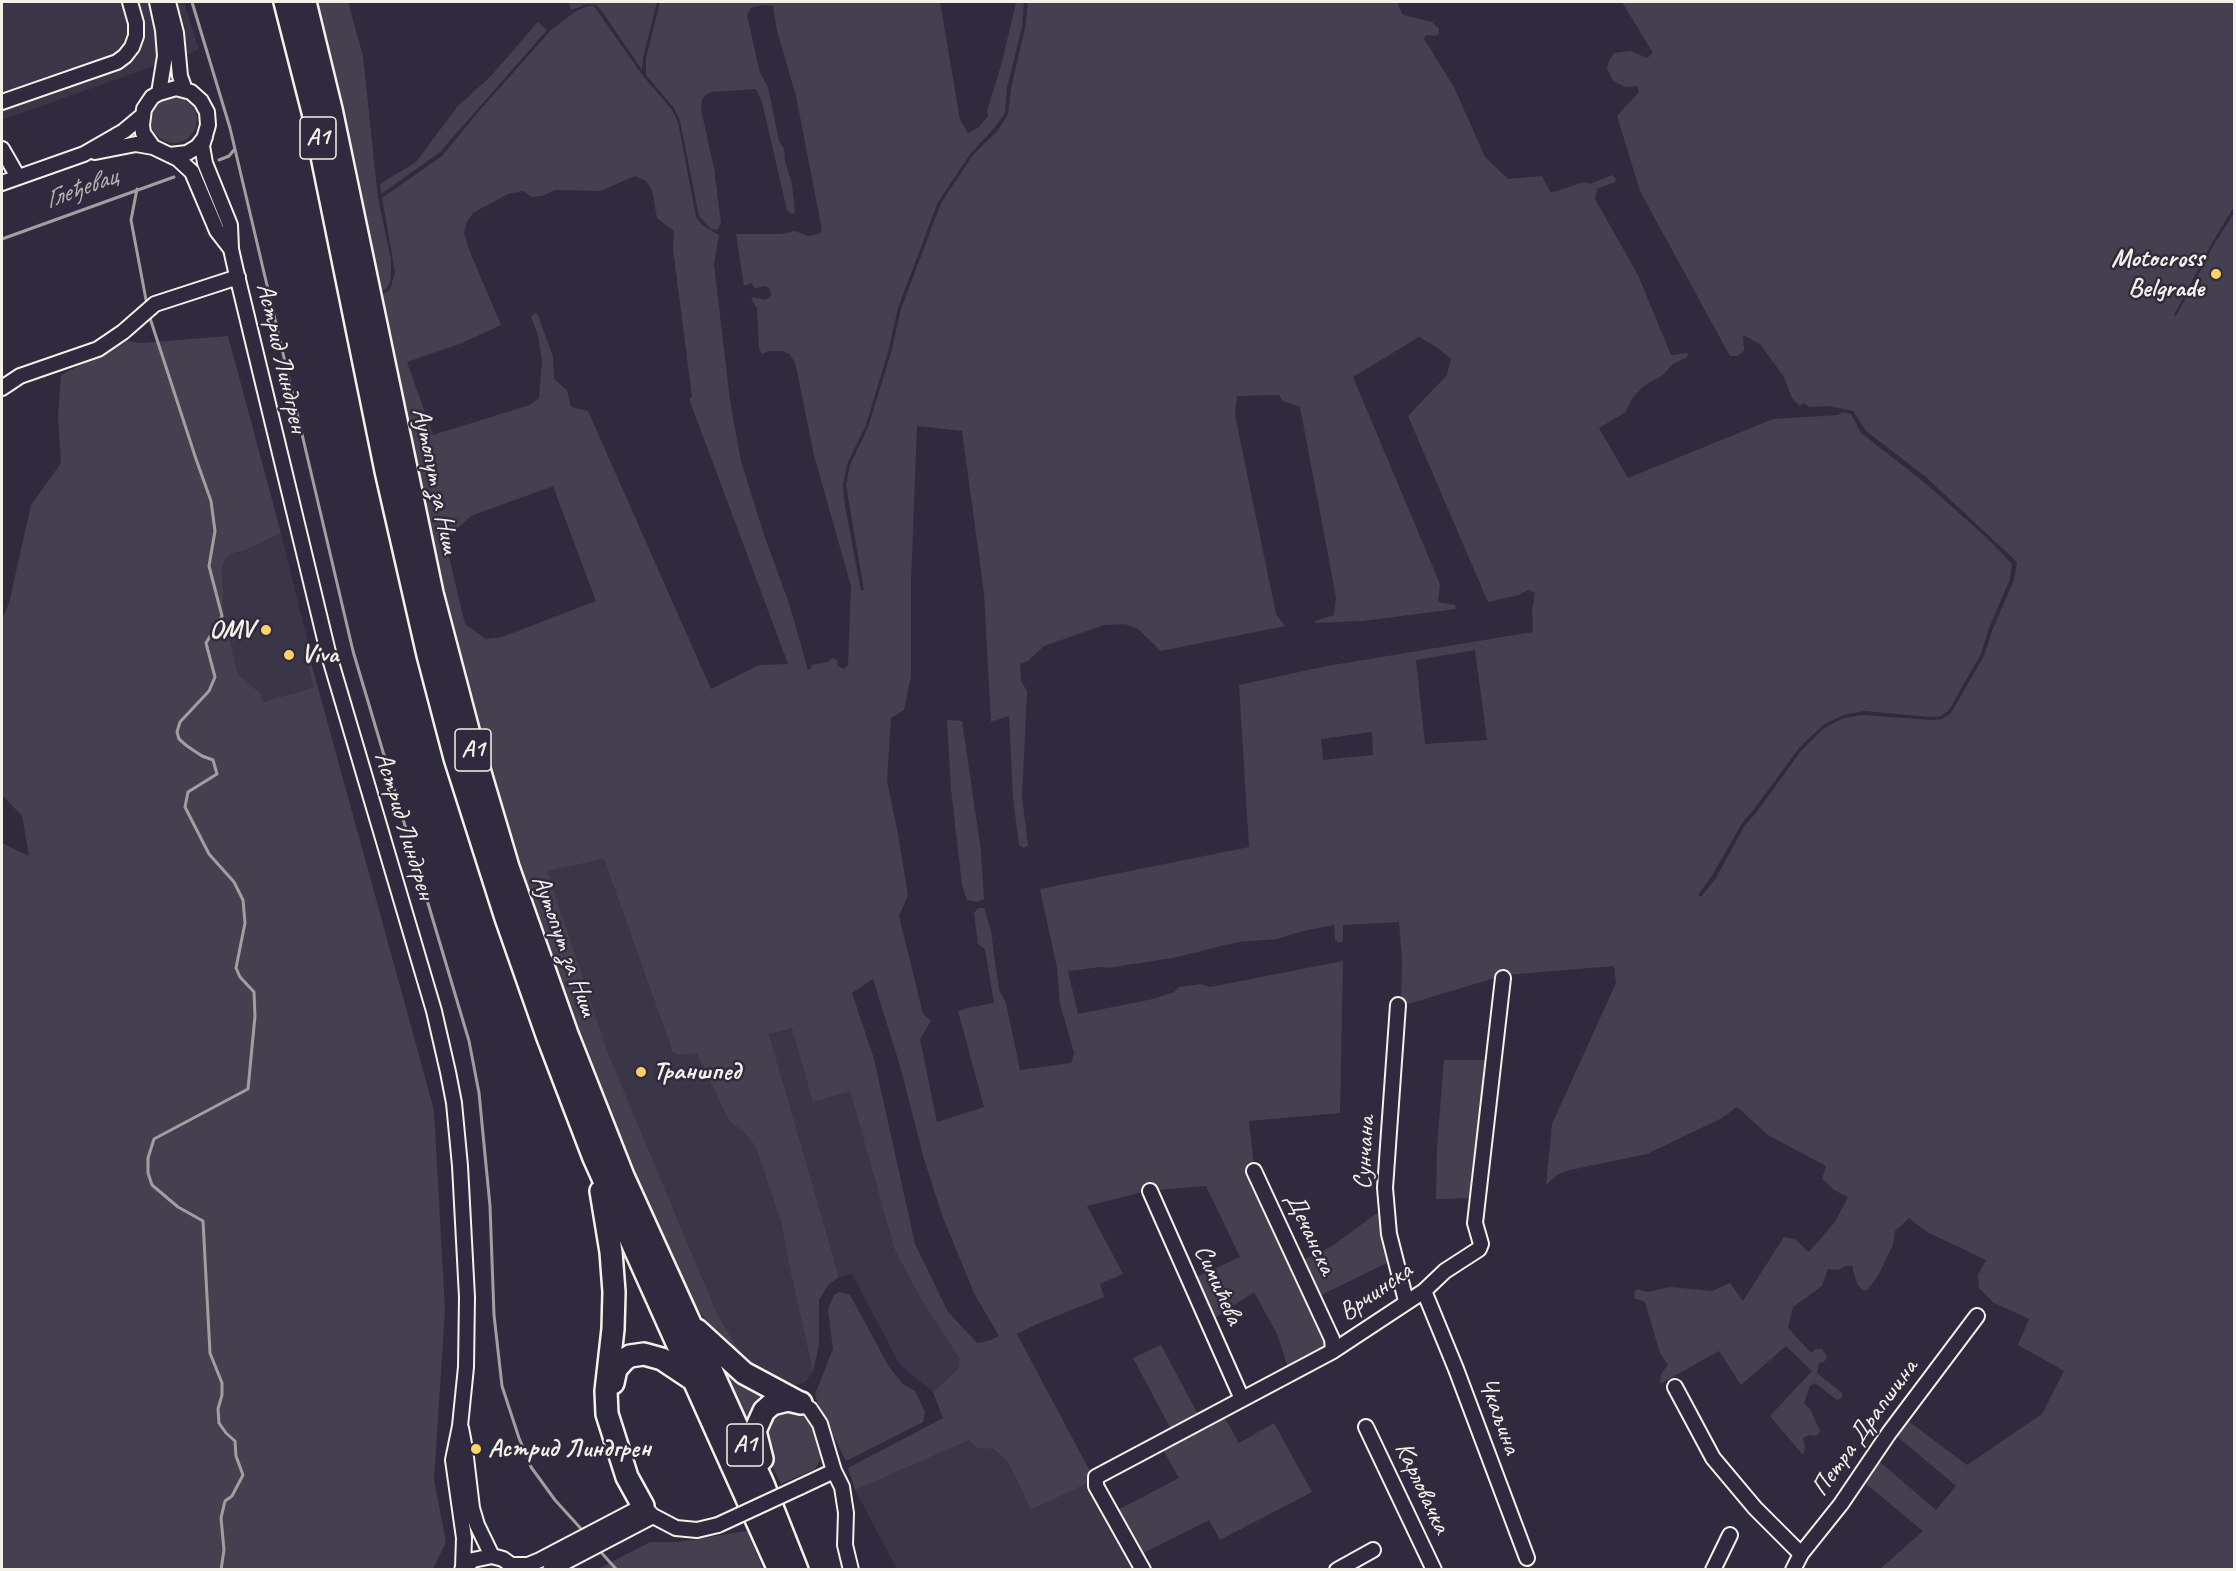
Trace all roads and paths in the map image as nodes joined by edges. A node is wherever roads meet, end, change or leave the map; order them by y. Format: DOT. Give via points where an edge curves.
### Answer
graph roads {
  1 [pos="130,2"];
  2 [pos="157,2"];
  3 [pos="168,2"];
  4 [pos="285,2"];
  5 [pos="305,2"];
  6 [pos="185,90"];
  7 [pos="159,93"];
  8 [pos="2,102"];
  9 [pos="142,116"];
  10 [pos="205,137"];
  11 [pos="153,147"];
  12 [pos="2,149"];
  13 [pos="84,154"];
  14 [pos="170,155"];
  15 [pos="18,177"];
  16 [pos="2,183"];
  17 [pos="231,249"];
  18 [pos="356,276"];
  19 [pos="238,277"];
  20 [pos="363,310"];
  21 [pos="2,388"];
  22 [pos="1503,978"];
  23 [pos="1398,1005"];
  24 [pos="594,1158"];
  25 [pos="1254,1171"];
  26 [pos="1150,1191"];
  27 [pos="1424,1291"];
  28 [pos="1407,1301"];
  29 [pos="1977,1316"];
  30 [pos="689,1322"];
  31 [pos="1333,1351"];
  32 [pos="696,1382"];
  33 [pos="1675,1387"];
  34 [pos="1242,1399"];
  35 [pos="801,1403"];
  36 [pos="460,1426"];
  37 [pos="1366,1427"];
  38 [pos="834,1471"];
  39 [pos="645,1507"];
  40 [pos="1730,1535"];
  41 [pos="1373,1550"];
  42 [pos="1801,1554"];
  43 [pos="565,1555"];
  44 [pos="492,1556"];
  45 [pos="1527,1558"];
  46 [pos="516,1567"];
  47 [pos="463,1569"];
  48 [pos="550,1569"];
  49 [pos="779,1569"];
  50 [pos="798,1569"];
  51 [pos="851,1569"];
  52 [pos="1143,1569"];
  53 [pos="1336,1569"];
  54 [pos="1434,1569"];
  55 [pos="1713,1569"];
  56 [pos="1793,1569"];
  1 -- 8 [label="street" via="136,36 125,56"];
  2 -- 7 [label="street" via="165,56"];
  3 -- 6 [label="street"];
  4 -- 18 [label="highway, A1"];
  5 -- 18 [label="highway, A1" via="331,109"];
  6 -- 7 [label="street" via="176,88"];
  6 -- 10 [label="street, Астрид Линдгрен" via="196,96 207,112"];
  7 -- 9 [label="street" via="147,102"];
  9 -- 11 [label="street" via="144,133"];
  9 -- 13 [label="street"];
  10 -- 14 [label="street" via="193,150"];
  10 -- 17 [label="street, Астрид Линдгрен" via="205,164 230,225"];
  11 -- 13 [label="street" via="136,144"];
  11 -- 14 [label="street, Астрид Линдгрен"];
  12 -- 15 [label="street"];
  13 -- 15 [label="street"];
  14 -- 17 [label="street, Астрид Линдгрен" via="192,172 217,231"];
  15 -- 16 [label="street"];
  17 -- 19 [label="street, Астрид Линдгрен"];
  18 -- 20 [label="highway, A1"];
  19 -- 21 [label="street" via="155,304 98,349 20,376"];
  19 -- 36 [label="street, Астрид Линдгрен" via="328,652 434,1011 450,1083 460,1166 467,1297"];
  20 -- 24 [label="highway, Аутопут за Ниш / A1" via="386,471 455,758 506,918"];
  20 -- 30 [label="highway, Аутопут за Ниш / A1" via="432,593 508,867 598,1115"];
  22 -- 27 [label="street, Врчинска" via="1475,1223 1479,1249 1445,1271"];
  23 -- 28 [label="street, Сунчана" via="1385,1188 1389,1234"];
  24 -- 32 [label="highway, Аутопут за Ниш / A1"];
  24 -- 39 [label="highway" via="614,1292 607,1414 627,1477"];
  25 -- 31 [label="street, Дечанска" via="1332,1339"];
  26 -- 34 [label="street, Симићева"];
  27 -- 28 [label="street, Врчинска"];
  27 -- 45 [label="street, Чкаљина"];
  28 -- 31 [label="street, Врчинска"];
  29 -- 42 [label="street, Петра Драпшина"];
  30 -- 35 [label="highway" via="744,1373"];
  30 -- 50 [label="highway, Аутопут за Ниш / A1"];
  31 -- 34 [label="street, Врчинска"];
  32 -- 39 [label="highway" via="650,1354 630,1356 616,1369 612,1402"];
  32 -- 49 [label="highway, Аутопут за Ниш / A1"];
  33 -- 42 [label="street" via="1713,1458"];
  34 -- 52 [label="street, Врчинска" via="1096,1477 1096,1486"];
  35 -- 38 [label="street" via="820,1424"];
  35 -- 50 [label="highway" via="788,1400 772,1404 764,1411 755,1431 760,1455 791,1534"];
  36 -- 44 [label="street, Астрид Линдгрен" via="472,1508"];
  36 -- 47 [label="street, Астрид Линдгрен" via="453,1460 464,1538"];
  37 -- 54 [label="street, Карловачка"];
  38 -- 39 [label="street, bridge" via="706,1529 676,1528"];
  38 -- 51 [label="street" via="845,1499 845,1545"];
  39 -- 43 [label="street" via="626,1522"];
  40 -- 55 [label="street"];
  41 -- 53 [label="street"];
  42 -- 56 [label="street, Петра Драпшина"];
  43 -- 46 [label="street"];
  43 -- 48 [label="street"];
  44 -- 46 [label="street"];
  44 -- 47 [label="street" via="473,1560"];
}
